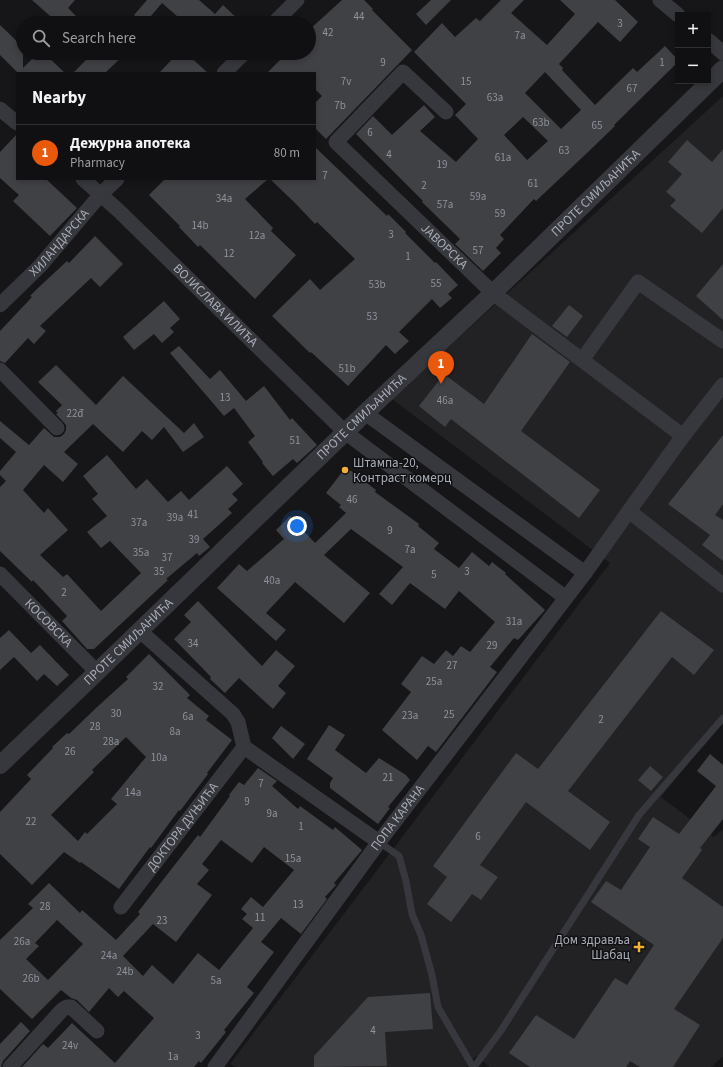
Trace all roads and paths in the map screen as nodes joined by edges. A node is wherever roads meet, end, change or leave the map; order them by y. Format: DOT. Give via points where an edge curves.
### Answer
graph roads {
  1 [pos="660,0"];
  2 [pos="289,3"];
  3 [pos="675,12"];
  4 [pos="279,16"];
  5 [pos="711,43"];
  6 [pos="723,53"];
  7 [pos="237,60"];
  8 [pos="723,70"];
  9 [pos="225,72"];
  10 [pos="0,109"];
  11 [pos="446,112"];
  12 [pos="16,122"];
  13 [pos="84,180"];
  14 [pos="116,180"];
  15 [pos="101,194"];
  16 [pos="493,293"];
  17 [pos="0,305"];
  18 [pos="723,341"];
  19 [pos="582,360"];
  20 [pos="0,370"];
  21 [pos="723,385"];
  22 [pos="365,412"];
  23 [pos="57,428"];
  24 [pos="345,432"];
  25 [pos="683,436"];
  26 [pos="629,511"];
  27 [pos="585,573"];
  28 [pos="0,574"];
  29 [pos="723,585"];
  30 [pos="566,598"];
  31 [pos="140,631"];
  32 [pos="98,672"];
  33 [pos="723,718"];
  34 [pos="244,747"];
  35 [pos="0,765"];
  36 [pos="380,842"];
  37 [pos="121,907"];
  38 [pos="97,1031"];
  39 [pos="217,1066"];
  40 [pos="10,1067"];
  41 [pos="474,1067"];
  1 -- 3 [label="street"];
  2 -- 4 [label="street"];
  5 -- 6 [label="street"];
  7 -- 9 [label="street"];
  8 -- 16 [label="street, ПРОТЕ СМИЉАНИЋА"];
  10 -- 12 [label="street"];
  11 -- 16 [label="street, ЈАВОРСКА" via="403,72 336,142"];
  13 -- 15 [label="street, ВОЈИСЛАВА ИЛИЋА"];
  14 -- 15 [label="street, ХИЛАНДАРСКА"];
  15 -- 17 [label="street, ХИЛАНДАРСКА" via="40,266"];
  15 -- 24 [label="street, ВОЈИСЛАВА ИЛИЋА"];
  16 -- 19 [label="street, ЈАВОРСКА"];
  16 -- 22 [label="street, ПРОТЕ СМИЉАНИЋА"];
  18 -- 19 [label="street" via="638,282"];
  19 -- 25 [label="street, ЈАВОРСКА"];
  20 -- 23 [label="street"];
  21 -- 25 [label="street, ПОПА КАРАНА"];
  22 -- 24 [label="street, ПРОТЕ СМИЉАНИЋА"];
  22 -- 27 [label="street"];
  24 -- 30 [label="street, ВОЈИСЛАВА ИЛИЋА"];
  24 -- 31 [label="street, ПРОТЕ СМИЉАНИЋА"];
  25 -- 26 [label="street, ПОПА КАРАНА"];
  26 -- 27 [label="street, ПОПА КАРАНА"];
  26 -- 29 [label="street"];
  27 -- 30 [label="street, ПОПА КАРАНА"];
  28 -- 32 [label="street, КОСОВСКА"];
  30 -- 36 [label="street, ПОПА КАРАНА"];
  31 -- 32 [label="street, ПРОТЕ СМИЉАНИЋА"];
  31 -- 34 [label="street" via="233,714 238,722"];
  32 -- 35 [label="street, ПРОТЕ СМИЉАНИЋА"];
  33 -- 41 [label="lane" via="639,815 500,1032"];
  34 -- 36 [label="street"];
  34 -- 37 [label="street, ДОКТОРА ДУЊИЋА"];
  36 -- 39 [label="street, ПОПА КАРАНА"];
  36 -- 41 [label="lane" via="399,856 438,1007"];
  38 -- 40 [label="street" via="67,1007"];
}
